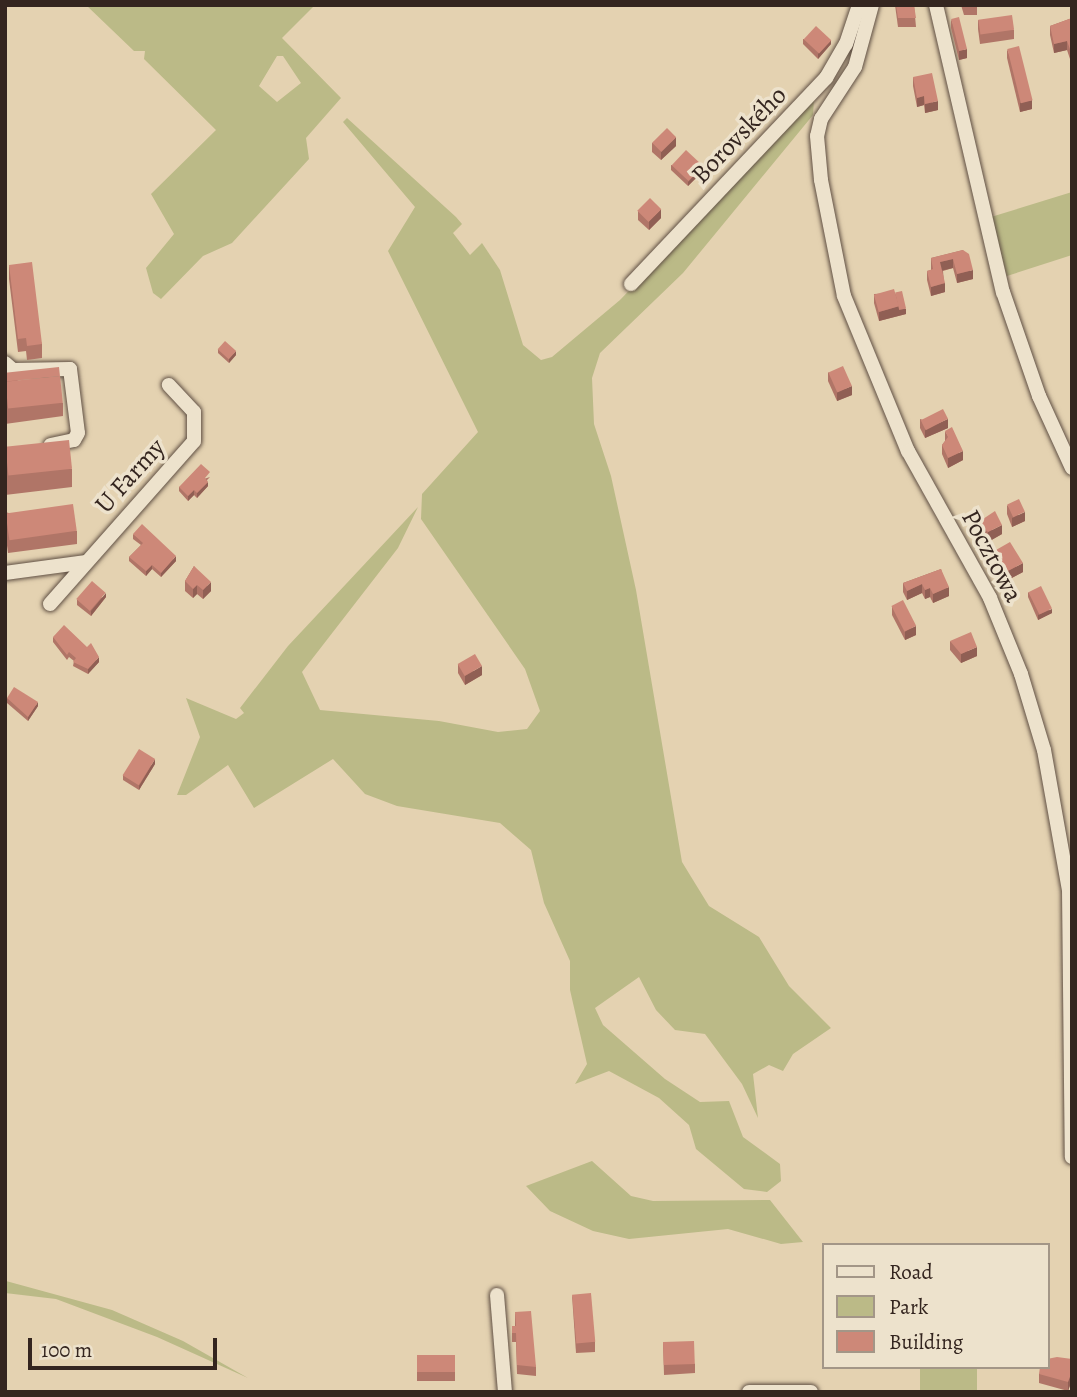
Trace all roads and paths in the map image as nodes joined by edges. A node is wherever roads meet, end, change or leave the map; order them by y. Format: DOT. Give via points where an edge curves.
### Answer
graph roads {
  1 [pos="859,5"];
  2 [pos="872,5"];
  3 [pos="936,5"];
  4 [pos="631,284"];
  5 [pos="5,363"];
  6 [pos="169,385"];
  7 [pos="30,447"];
  8 [pos="1072,468"];
  9 [pos="86,562"];
  10 [pos="5,573"];
  11 [pos="50,604"];
  12 [pos="1072,1157"];
  13 [pos="497,1294"];
  14 [pos="505,1392"];
  15 [pos="749,1392"];
  16 [pos="811,1392"];
  1 -- 4 [label="street, Borovského" via="846,44 826,78"];
  2 -- 12 [label="street, Pocztowa" via="855,67 821,119 817,136 821,180 844,296 908,451 990,598 1021,674 1044,750 1069,890"];
  3 -- 8 [label="street" via="1003,292 1039,396"];
  5 -- 7 [label="street" via="13,370 66,367 73,374 77,437 67,443"];
  6 -- 9 [label="street, U Farmy" via="194,412 194,441"];
  9 -- 10 [label="street"];
  9 -- 11 [label="street, U Farmy"];
  13 -- 14 [label="street"];
  15 -- 16 [label="street"];
}
